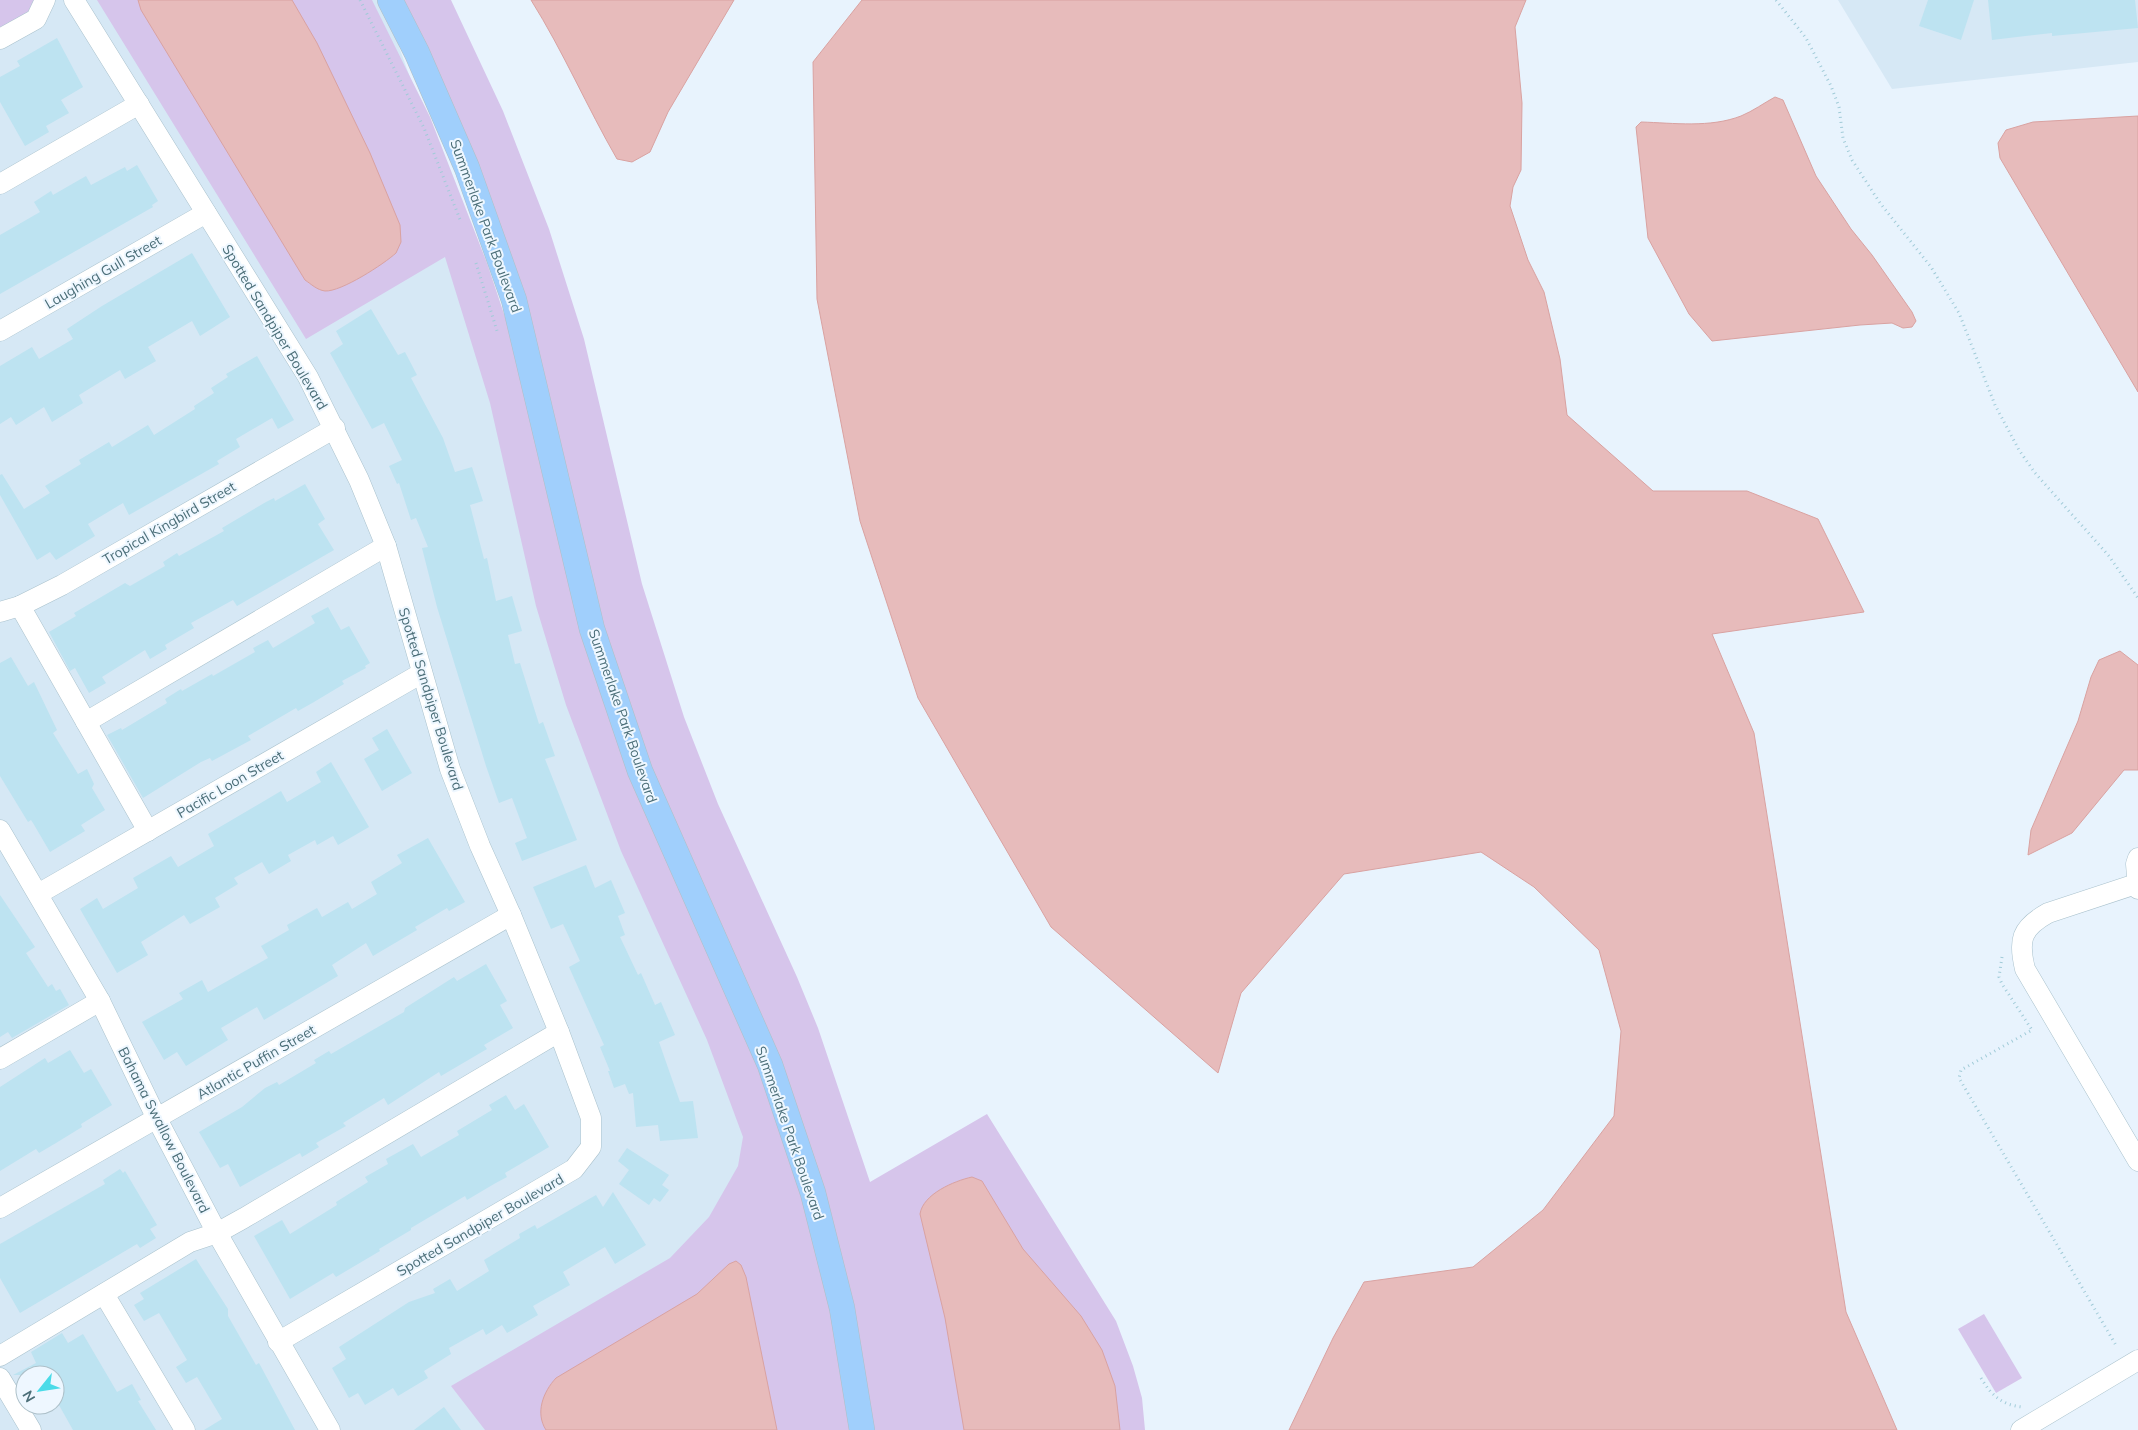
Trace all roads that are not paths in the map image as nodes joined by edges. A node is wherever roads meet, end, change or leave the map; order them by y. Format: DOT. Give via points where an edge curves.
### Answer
graph roads {
  1 [pos="45,0"];
  2 [pos="74,0"];
  3 [pos="390,0"];
  4 [pos="0,39"];
  5 [pos="139,104"];
  6 [pos="0,184"];
  7 [pos="206,213"];
  8 [pos="0,331"];
  9 [pos="335,428"];
  10 [pos="386,546"];
  11 [pos="20,606"];
  12 [pos="0,612"];
  13 [pos="422,673"];
  14 [pos="86,722"];
  15 [pos="0,830"];
  16 [pos="148,830"];
  17 [pos="2138,858"];
  18 [pos="2137,887"];
  19 [pos="38,894"];
  20 [pos="511,915"];
  21 [pos="100,1001"];
  22 [pos="559,1032"];
  23 [pos="0,1059"];
  24 [pos="157,1119"];
  25 [pos="2138,1160"];
  26 [pos="0,1208"];
  27 [pos="216,1233"];
  28 [pos="104,1294"];
  29 [pos="278,1342"];
  30 [pos="0,1356"];
  31 [pos="2138,1360"];
  32 [pos="0,1378"];
  33 [pos="31,1430"];
  34 [pos="185,1430"];
  35 [pos="330,1430"];
  36 [pos="862,1430"];
  37 [pos="2020,1430"];
  1 -- 4 [label="street" via="36,19"];
  2 -- 5 [label="street, Spotted Sandpiper Boulevard"];
  3 -- 36 [label="main road, Summerlake Park Boulevard" via="467,168 514,300 592,629 640,771 770,1065 813,1192 842,1308"];
  5 -- 6 [label="street"];
  5 -- 7 [label="street, Spotted Sandpiper Boulevard"];
  7 -- 8 [label="street, Laughing Gull Street"];
  7 -- 9 [label="street, Spotted Sandpiper Boulevard" via="308,377"];
  9 -- 10 [label="street, Spotted Sandpiper Boulevard"];
  9 -- 11 [label="street, Tropical Kingbird Street" via="62,586"];
  10 -- 13 [label="street, Spotted Sandpiper Boulevard"];
  10 -- 14 [label="street"];
  11 -- 12 [label="street, Tropical Kingbird Street"];
  11 -- 14 [label="street"];
  13 -- 16 [label="street, Pacific Loon Street"];
  13 -- 20 [label="street, Spotted Sandpiper Boulevard" via="450,769"];
  14 -- 16 [label="street"];
  15 -- 19 [label="street, Bahama Swallow Boulevard"];
  16 -- 19 [label="street, Pacific Loon Street"];
  17 -- 18 [label="street"];
  18 -- 25 [label="street" via="2042,916 2028,927 2020,951 2025,969"];
  19 -- 21 [label="street, Bahama Swallow Boulevard"];
  20 -- 22 [label="street, Spotted Sandpiper Boulevard"];
  20 -- 24 [label="street, Atlantic Puffin Street"];
  21 -- 23 [label="street"];
  21 -- 24 [label="street, Bahama Swallow Boulevard"];
  22 -- 27 [label="street"];
  22 -- 29 [label="street, Spotted Sandpiper Boulevard" via="591,1118 591,1147 574,1169"];
  24 -- 26 [label="street, Atlantic Puffin Street"];
  24 -- 27 [label="street, Bahama Swallow Boulevard"];
  27 -- 28 [label="street" via="190,1242"];
  27 -- 29 [label="street, Bahama Swallow Boulevard"];
  28 -- 30 [label="street"];
  28 -- 34 [label="street"];
  29 -- 35 [label="street, Bahama Swallow Boulevard"];
  31 -- 37 [label="street"];
  32 -- 33 [label="street"];
}
